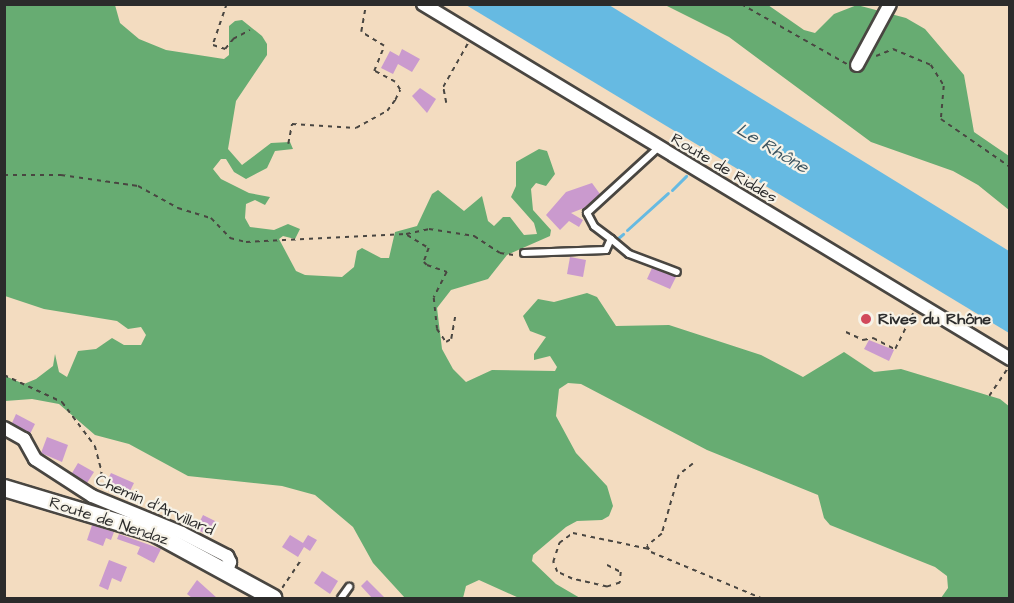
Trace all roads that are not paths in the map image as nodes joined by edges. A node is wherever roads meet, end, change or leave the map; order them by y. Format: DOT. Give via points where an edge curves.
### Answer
graph roads {
  1 [pos="423,4"];
  2 [pos="890,4"];
  3 [pos="857,65"];
  4 [pos="658,148"];
  5 [pos="611,239"];
  6 [pos="524,253"];
  7 [pos="677,272"];
  8 [pos="1010,359"];
  9 [pos="4,428"];
  10 [pos="4,488"];
  11 [pos="227,571"];
  12 [pos="349,587"];
  13 [pos="254,593"];
  14 [pos="276,595"];
  15 [pos="341,598"];
  1 -- 4 [label="street, Route de Riddes"];
  2 -- 3 [label="street"];
  4 -- 5 [label="lane" via="587,213 594,226"];
  4 -- 8 [label="street, Route de Riddes"];
  5 -- 6 [label="lane" via="606,250"];
  5 -- 7 [label="lane" via="629,254"];
  9 -- 11 [label="street, Chemin d'Arvillard" via="24,439 35,459 92,496 229,559"];
  10 -- 11 [label="main road, Route de Nendaz" via="145,530"];
  11 -- 13 [label="main road, Route de Nendaz"];
  12 -- 15 [label="lane"];
  13 -- 14 [label="main road, Route de Nendaz"];
}
